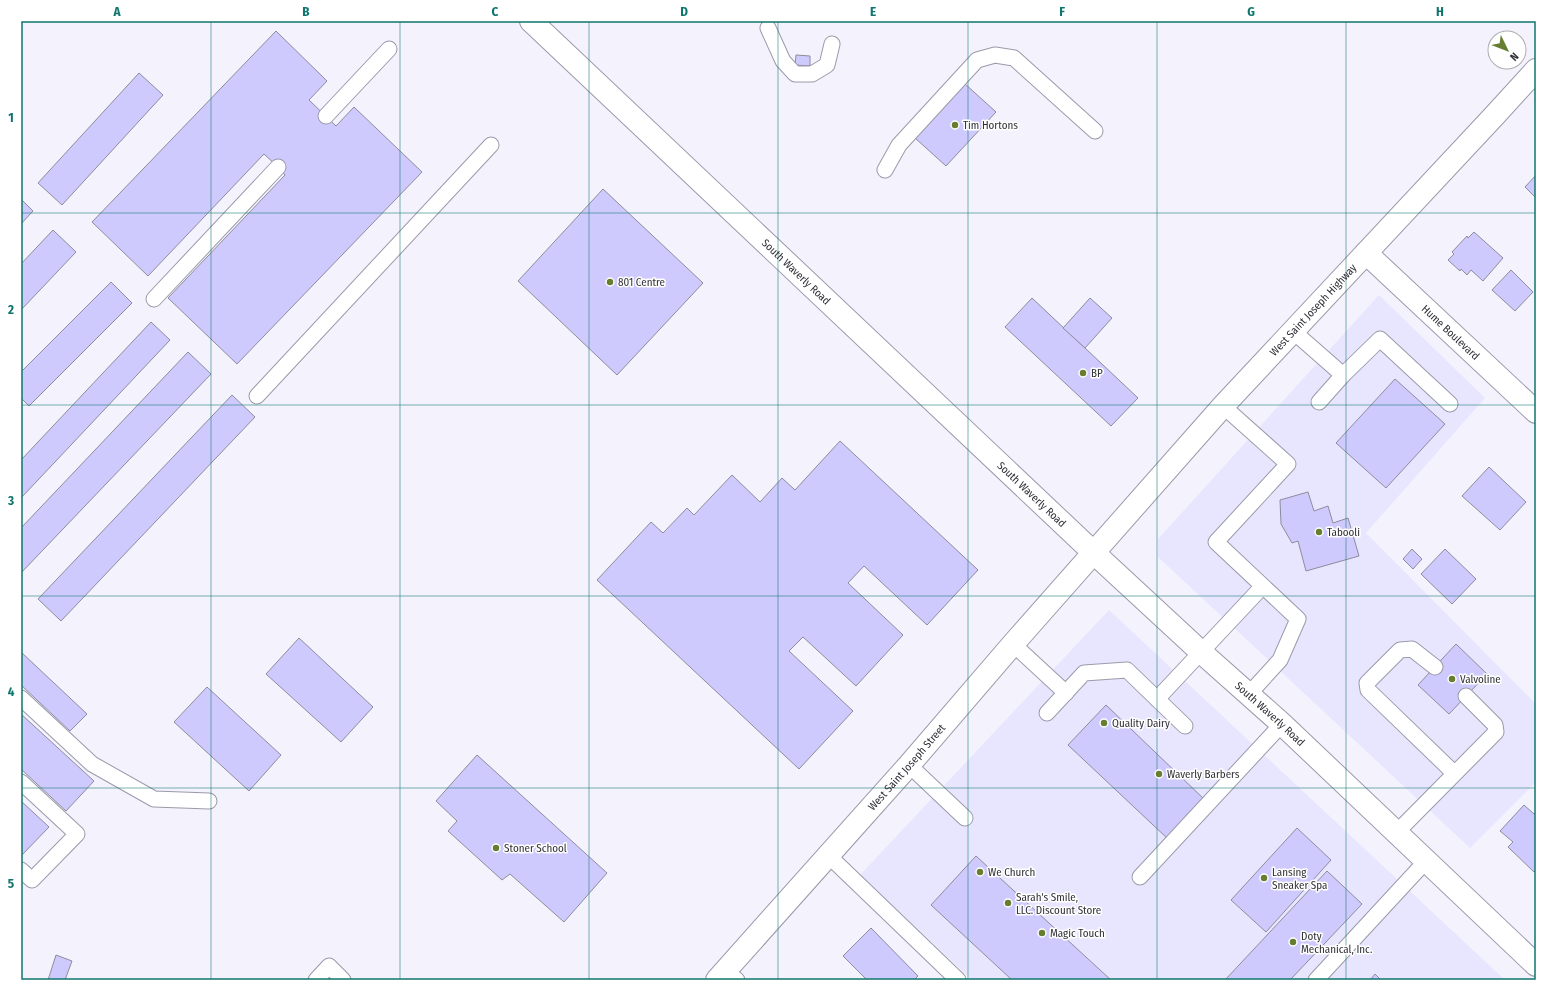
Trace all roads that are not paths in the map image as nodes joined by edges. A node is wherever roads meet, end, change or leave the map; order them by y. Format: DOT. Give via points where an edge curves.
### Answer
graph roads {
  1 [pos="530,21"];
  2 [pos="768,28"];
  3 [pos="832,44"];
  4 [pos="389,49"];
  5 [pos="1536,70"];
  6 [pos="326,116"];
  7 [pos="1095,131"];
  8 [pos="491,145"];
  9 [pos="278,167"];
  10 [pos="885,170"];
  11 [pos="1366,253"];
  12 [pos="154,299"];
  13 [pos="1294,332"];
  14 [pos="1343,375"];
  15 [pos="257,396"];
  16 [pos="1319,402"];
  17 [pos="1450,404"];
  18 [pos="1223,406"];
  19 [pos="1536,412"];
  20 [pos="1094,553"];
  21 [pos="1262,587"];
  22 [pos="1013,644"];
  23 [pos="1201,652"];
  24 [pos="1435,667"];
  25 [pos="1066,693"];
  26 [pos="1249,694"];
  27 [pos="1466,696"];
  28 [pos="21,698"];
  29 [pos="1157,698"];
  30 [pos="1047,713"];
  31 [pos="1282,724"];
  32 [pos="1185,726"];
  33 [pos="910,765"];
  34 [pos="1454,773"];
  35 [pos="21,782"];
  36 [pos="209,801"];
  37 [pos="965,818"];
  38 [pos="1397,832"];
  39 [pos="829,856"];
  40 [pos="1426,861"];
  41 [pos="21,870"];
  42 [pos="1140,877"];
  43 [pos="1536,965"];
  44 [pos="727,977"];
  45 [pos="316,980"];
  46 [pos="343,980"];
  47 [pos="958,980"];
  48 [pos="1316,980"];
  1 -- 20 [label="street, South Waverly Road"];
  2 -- 3 [label="lane" via="783,61 795,74 812,74 827,65"];
  4 -- 6 [label="lane"];
  5 -- 11 [label="street, West Saint Joseph Highway"];
  7 -- 10 [label="lane" via="1014,58 995,55 978,60 899,144"];
  8 -- 15 [label="lane"];
  9 -- 12 [label="lane"];
  11 -- 13 [label="street, West Saint Joseph Highway"];
  11 -- 19 [label="street, Hume Boulevard"];
  13 -- 14 [label="lane"];
  13 -- 18 [label="street, West Saint Joseph Highway"];
  14 -- 16 [label="lane"];
  14 -- 17 [label="lane" via="1380,339"];
  18 -- 20 [label="street, West Saint Joseph Highway"];
  18 -- 21 [label="lane" via="1288,464 1216,542"];
  20 -- 22 [label="street, West Saint Joseph Street"];
  20 -- 23 [label="street, South Waverly Road"];
  21 -- 23 [label="lane"];
  21 -- 26 [label="lane" via="1298,620 1280,660"];
  22 -- 25 [label="lane"];
  22 -- 33 [label="street, West Saint Joseph Street"];
  23 -- 26 [label="street, South Waverly Road"];
  23 -- 29 [label="lane"];
  24 -- 34 [label="lane" via="1412,649 1400,650 1367,683 1368,690"];
  25 -- 29 [label="lane" via="1084,673 1127,670"];
  25 -- 30 [label="lane"];
  26 -- 31 [label="street, South Waverly Road"];
  27 -- 34 [label="lane" via="1495,725 1496,732"];
  28 -- 36 [label="lane" via="92,764 154,799"];
  29 -- 32 [label="lane"];
  31 -- 38 [label="street, South Waverly Road"];
  31 -- 42 [label="lane"];
  33 -- 37 [label="lane"];
  33 -- 39 [label="street, West Saint Joseph Street"];
  34 -- 38 [label="lane"];
  35 -- 41 [label="lane" via="77,834 32,880"];
  38 -- 40 [label="street, South Waverly Road"];
  39 -- 44 [label="street, West Saint Joseph Street"];
  39 -- 47 [label="lane"];
  40 -- 43 [label="street, South Waverly Road"];
  40 -- 48 [label="lane"];
  45 -- 46 [label="lane" via="329,966"];
}
